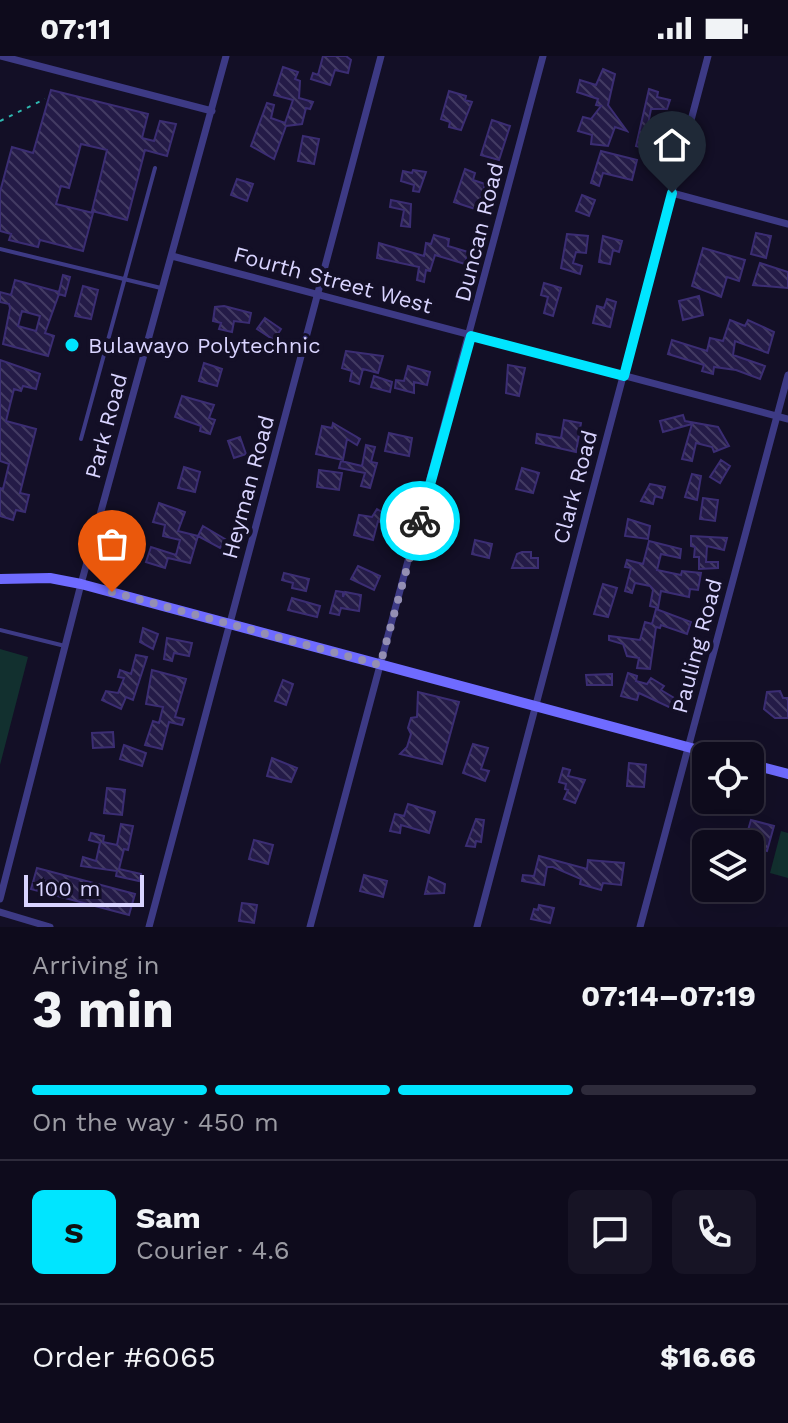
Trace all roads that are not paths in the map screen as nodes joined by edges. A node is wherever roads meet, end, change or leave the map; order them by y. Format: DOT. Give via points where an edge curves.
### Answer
graph roads {
  1 [pos="1,56"];
  2 [pos="226,56"];
  3 [pos="381,56"];
  4 [pos="543,56"];
  5 [pos="708,56"];
  6 [pos="212,111"];
  7 [pos="155,168"];
  8 [pos="672,193"];
  9 [pos="788,224"];
  10 [pos="0,249"];
  11 [pos="172,256"];
  12 [pos="126,279"];
  13 [pos="163,288"];
  14 [pos="317,295"];
  15 [pos="471,336"];
  16 [pos="788,375"];
  17 [pos="624,376"];
  18 [pos="779,416"];
  19 [pos="788,419"];
  20 [pos="81,439"];
  21 [pos="0,579"];
  22 [pos="81,584"];
  23 [pos="232,625"];
  24 [pos="0,630"];
  25 [pos="65,646"];
  26 [pos="380,665"];
  27 [pos="535,706"];
  28 [pos="688,747"];
  29 [pos="692,748"];
  30 [pos="764,768"];
  31 [pos="788,774"];
  32 [pos="0,899"];
  33 [pos="0,912"];
  34 [pos="50,927"];
  35 [pos="149,927"];
  36 [pos="310,927"];
  37 [pos="477,927"];
  38 [pos="640,927"];
  1 -- 6 [label="street"];
  2 -- 6 [label="street, Park Road"];
  3 -- 14 [label="street, Heyman Road"];
  4 -- 15 [label="street, Duncan Road"];
  5 -- 8 [label="street, Clark Road"];
  6 -- 11 [label="street, Park Road"];
  7 -- 12 [label="lane"];
  8 -- 9 [label="street"];
  8 -- 17 [label="street, Clark Road"];
  10 -- 12 [label="lane"];
  11 -- 13 [label="street, Park Road"];
  11 -- 14 [label="street, Fourth Street West"];
  12 -- 13 [label="lane"];
  12 -- 20 [label="lane"];
  13 -- 22 [label="street, Park Road"];
  14 -- 15 [label="street, Fourth Street West"];
  14 -- 23 [label="street, Heyman Road"];
  15 -- 17 [label="street, Fourth Street West"];
  15 -- 26 [label="street, Duncan Road"];
  16 -- 18 [label="street, Pauling Road"];
  17 -- 18 [label="street, Fourth Street West"];
  17 -- 27 [label="street, Clark Road"];
  18 -- 19 [label="street, Fourth Street West"];
  18 -- 28 [label="street, Pauling Road"];
  21 -- 22 [label="main road" via="50,578"];
  22 -- 23 [label="main road"];
  22 -- 25 [label="street, Park Road"];
  23 -- 26 [label="main road"];
  23 -- 35 [label="street, Heyman Road"];
  24 -- 25 [label="lane"];
  25 -- 32 [label="street, Park Road"];
  26 -- 27 [label="main road"];
  26 -- 36 [label="street, Duncan Road"];
  27 -- 28 [label="main road"];
  27 -- 37 [label="street, Clark Road"];
  28 -- 29 [label="main road"];
  28 -- 38 [label="street, Pauling Road"];
  30 -- 31 [label="main road"];
  33 -- 34 [label="street"];
}
